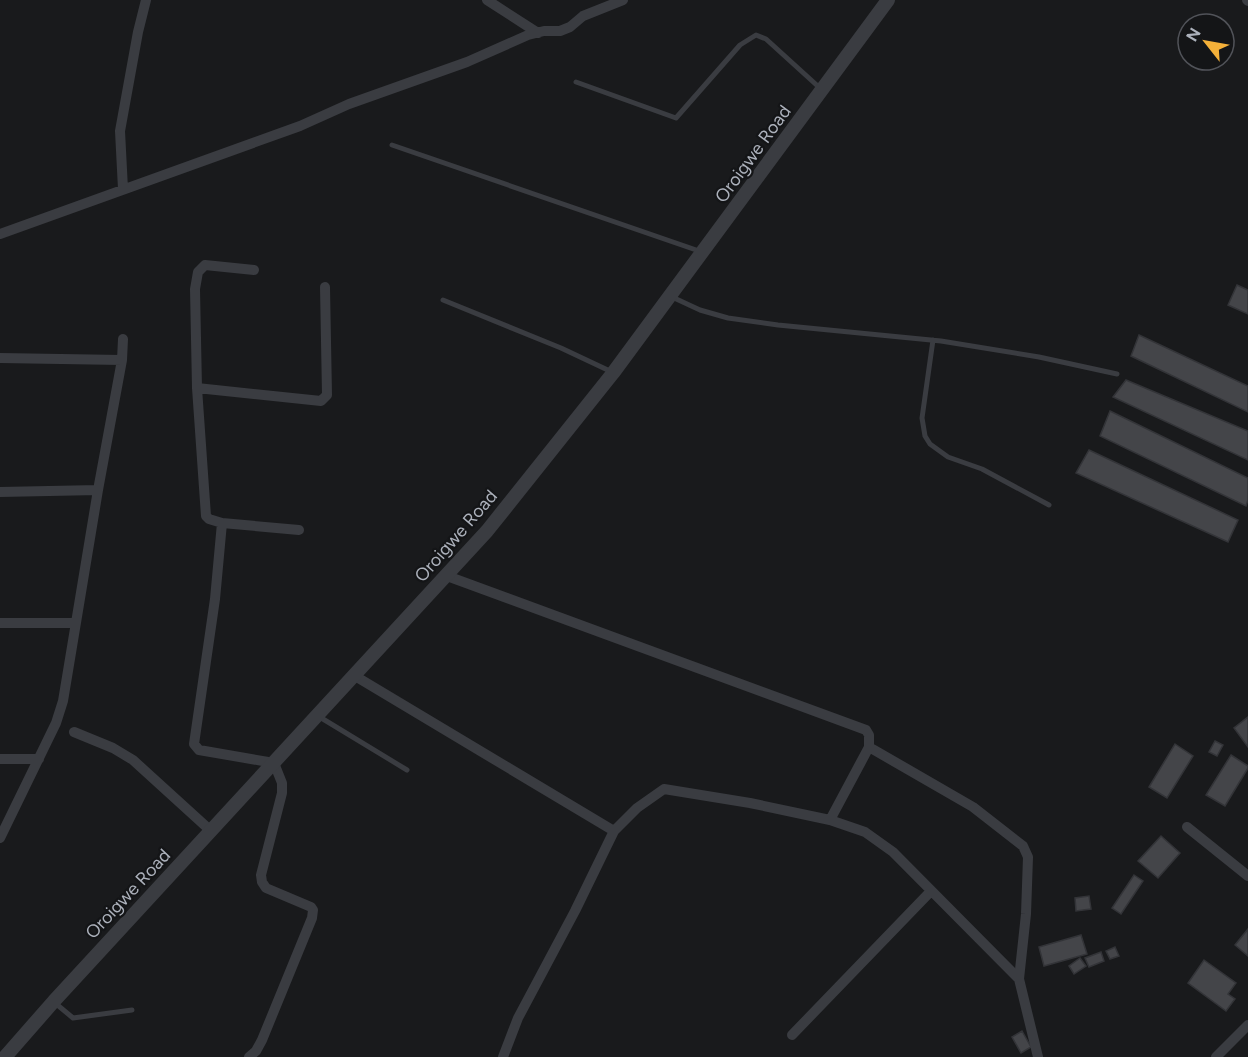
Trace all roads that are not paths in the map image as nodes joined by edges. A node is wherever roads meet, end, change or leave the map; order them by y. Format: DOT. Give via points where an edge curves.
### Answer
graph roads {
  1 [pos="146,0"];
  2 [pos="487,0"];
  3 [pos="623,0"];
  4 [pos="888,0"];
  5 [pos="538,33"];
  6 [pos="576,82"];
  7 [pos="822,90"];
  8 [pos="392,145"];
  9 [pos="123,189"];
  10 [pos="0,234"];
  11 [pos="703,253"];
  12 [pos="254,270"];
  13 [pos="325,287"];
  14 [pos="670,297"];
  15 [pos="443,300"];
  16 [pos="123,339"];
  17 [pos="933,340"];
  18 [pos="0,358"];
  19 [pos="122,360"];
  20 [pos="613,373"];
  21 [pos="1117,374"];
  22 [pos="197,388"];
  23 [pos="98,490"];
  24 [pos="0,492"];
  25 [pos="1049,504"];
  26 [pos="222,523"];
  27 [pos="299,530"];
  28 [pos="447,576"];
  29 [pos="0,623"];
  30 [pos="76,623"];
  31 [pos="355,676"];
  32 [pos="318,716"];
  33 [pos="74,732"];
  34 [pos="869,747"];
  35 [pos="0,759"];
  36 [pos="39,759"];
  37 [pos="274,763"];
  38 [pos="407,770"];
  39 [pos="830,820"];
  40 [pos="1187,827"];
  41 [pos="211,831"];
  42 [pos="614,831"];
  43 [pos="0,838"];
  44 [pos="1248,876"];
  45 [pos="931,891"];
  46 [pos="1019,979"];
  47 [pos="54,1002"];
  48 [pos="132,1010"];
  49 [pos="1248,1025"];
  50 [pos="792,1035"];
  51 [pos="508,1056"];
  52 [pos="5,1057"];
  53 [pos="249,1057"];
  54 [pos="1038,1057"];
  55 [pos="1216,1057"];
  1 -- 9 [label="street" via="120,131"];
  2 -- 5 [label="street"];
  3 -- 5 [label="street" via="583,16 560,31"];
  4 -- 7 [label="street, Oroigwe Road"];
  5 -- 9 [label="street" via="300,126"];
  6 -- 7 [label="lane" via="676,118 740,45 756,35 766,39"];
  7 -- 11 [label="street, Oroigwe Road"];
  8 -- 11 [label="lane"];
  9 -- 10 [label="street"];
  11 -- 14 [label="street, Oroigwe Road"];
  12 -- 22 [label="street" via="212,264 198,272"];
  13 -- 22 [label="street" via="324,399"];
  14 -- 17 [label="lane" via="728,318"];
  14 -- 20 [label="street, Oroigwe Road"];
  15 -- 20 [label="lane"];
  16 -- 19 [label="street"];
  17 -- 21 [label="lane"];
  17 -- 25 [label="lane" via="922,418 930,444 948,457 981,469"];
  18 -- 19 [label="street"];
  19 -- 23 [label="street"];
  20 -- 28 [label="street, Oroigwe Road"];
  22 -- 26 [label="street" via="206,516"];
  23 -- 24 [label="street"];
  23 -- 30 [label="street"];
  26 -- 27 [label="street"];
  26 -- 37 [label="street" via="194,744 199,750"];
  28 -- 31 [label="street, Oroigwe Road"];
  28 -- 34 [label="street" via="854,725 866,730"];
  29 -- 30 [label="street"];
  30 -- 36 [label="street" via="63,701"];
  31 -- 32 [label="street, Oroigwe Road"];
  31 -- 42 [label="street"];
  32 -- 37 [label="street, Oroigwe Road"];
  32 -- 38 [label="lane"];
  33 -- 41 [label="street" via="133,760"];
  34 -- 39 [label="street"];
  34 -- 46 [label="street" via="973,807 1023,846 1028,857"];
  35 -- 36 [label="street"];
  36 -- 43 [label="street"];
  37 -- 41 [label="street, Oroigwe Road"];
  37 -- 53 [label="street" via="282,793 262,882 266,888 313,910 262,1040"];
  39 -- 42 [label="street" via="664,789"];
  39 -- 45 [label="street" via="879,841"];
  40 -- 44 [label="street"];
  41 -- 47 [label="street, Oroigwe Road"];
  42 -- 51 [label="street" via="518,1018"];
  45 -- 46 [label="street"];
  45 -- 50 [label="street"];
  46 -- 54 [label="street"];
  47 -- 48 [label="lane" via="73,1018"];
  47 -- 52 [label="street, Oroigwe Road"];
  49 -- 55 [label="street"];
}
